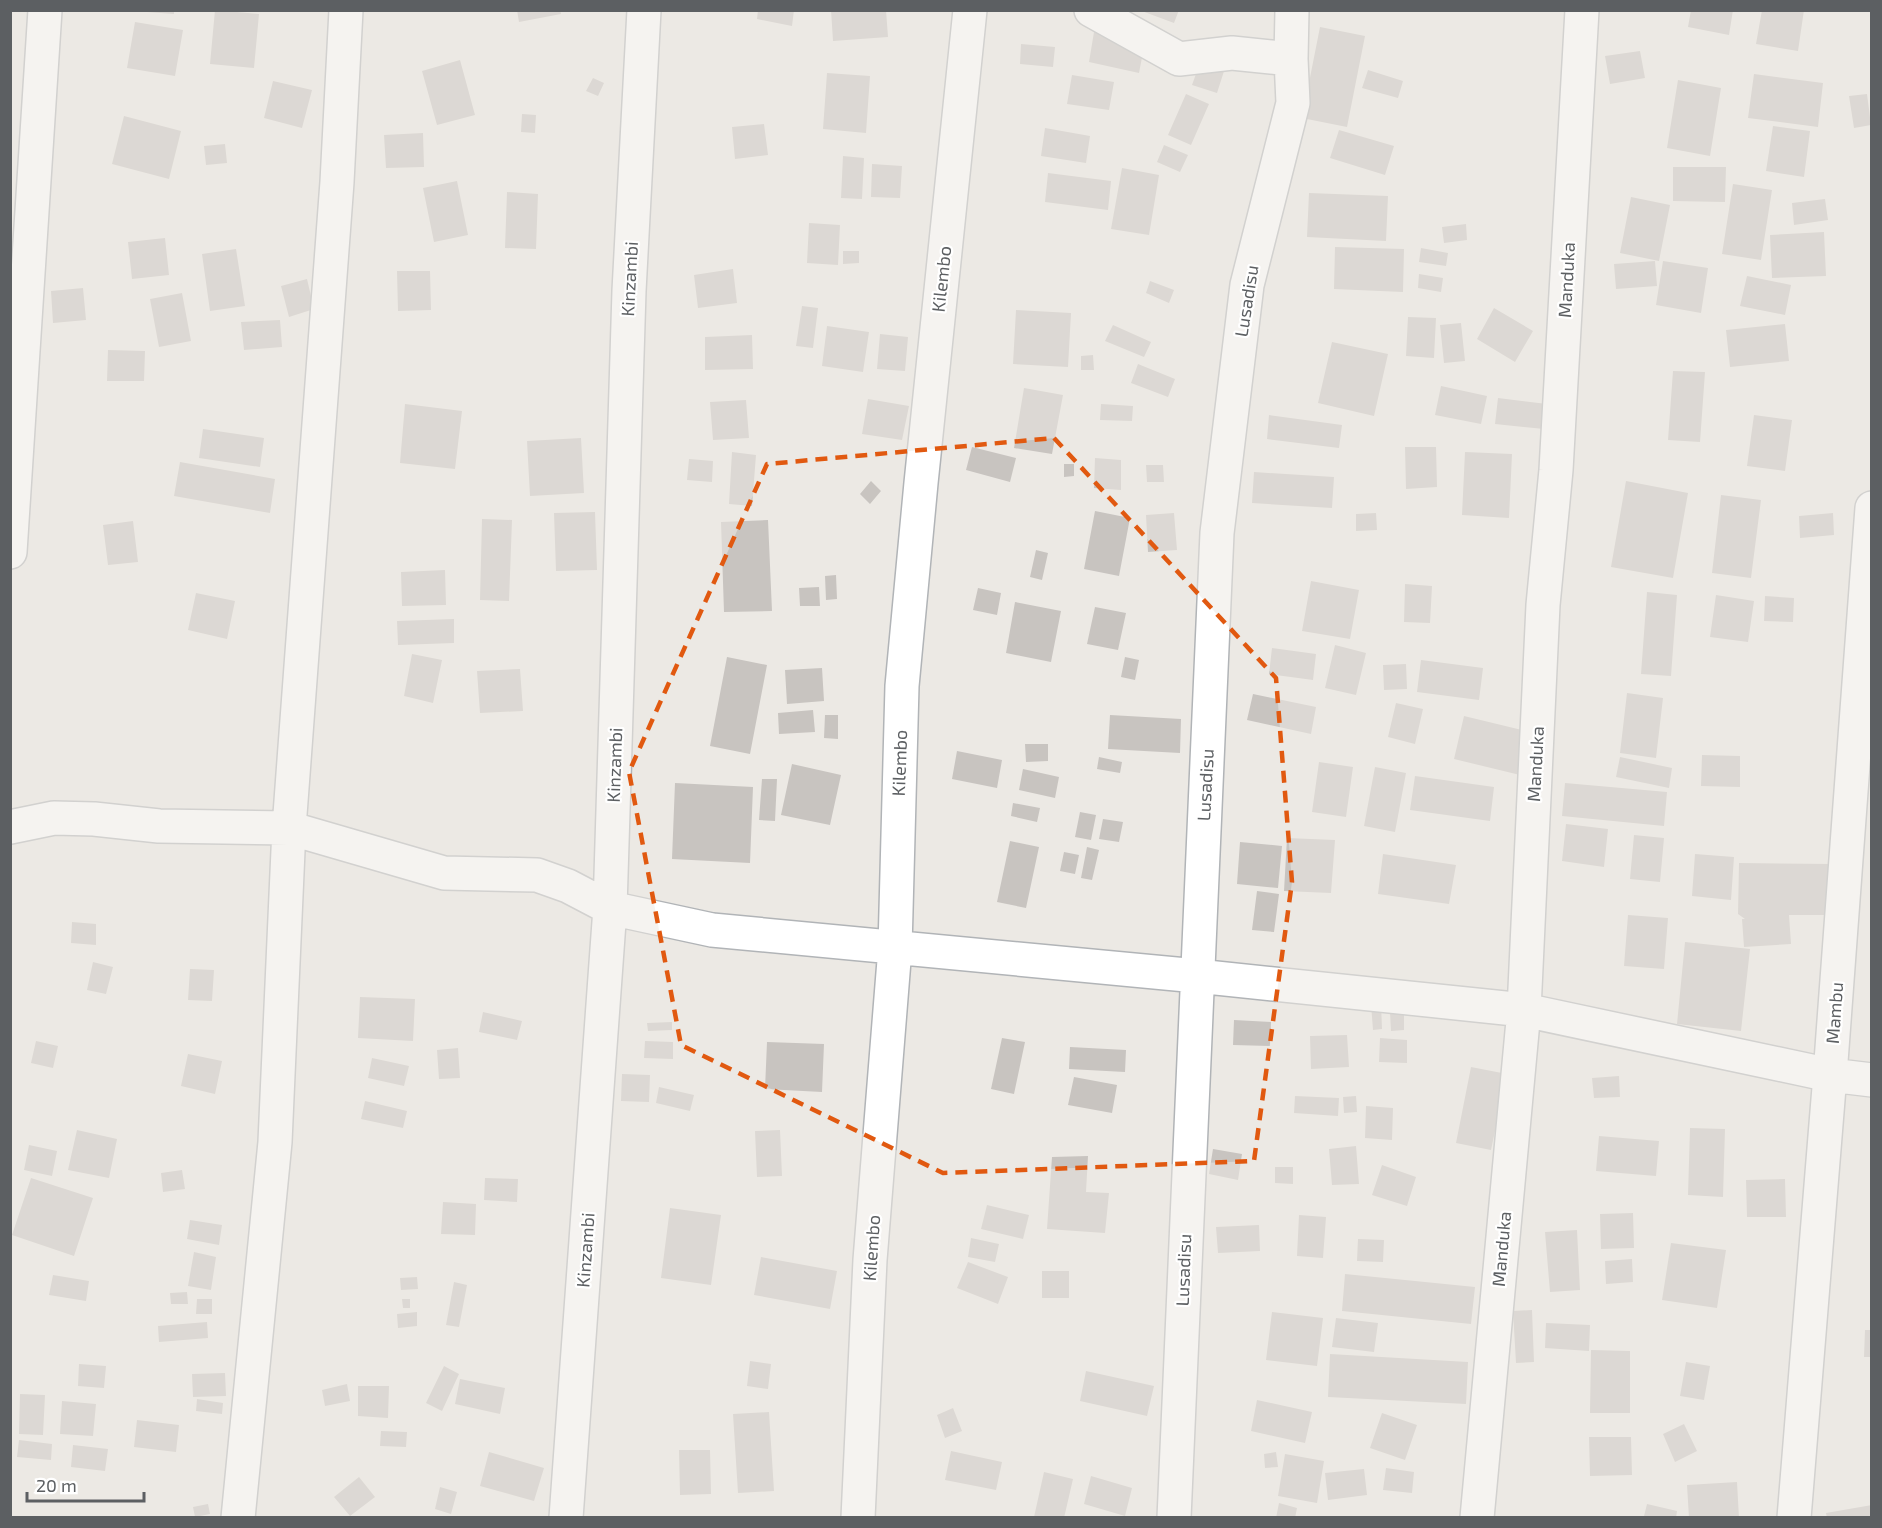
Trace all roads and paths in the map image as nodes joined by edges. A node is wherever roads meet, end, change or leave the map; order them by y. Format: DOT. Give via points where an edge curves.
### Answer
graph roads {
  1 [pos="45,10"];
  2 [pos="346,10"];
  3 [pos="644,10"];
  4 [pos="970,10"];
  5 [pos="1091,10"];
  6 [pos="1292,10"];
  7 [pos="1582,10"];
  8 [pos="1291,59"];
  9 [pos="1872,508"];
  10 [pos="10,552"];
  11 [pos="10,826"];
  12 [pos="289,828"];
  13 [pos="610,908"];
  14 [pos="895,948"];
  15 [pos="1197,976"];
  16 [pos="1524,1010"];
  17 [pos="1830,1075"];
  18 [pos="1872,1080"];
  19 [pos="238,1518"];
  20 [pos="566,1518"];
  21 [pos="858,1518"];
  22 [pos="1174,1518"];
  23 [pos="1477,1518"];
  24 [pos="1794,1518"];
  1 -- 10 [label="street"];
  2 -- 12 [label="street"];
  3 -- 13 [label="street, Kinzambi" via="629,291"];
  4 -- 14 [label="street, Kilembo" via="902,686"];
  5 -- 8 [label="street" via="1179,60 1232,52"];
  6 -- 8 [label="street, Lusadisu"];
  7 -- 16 [label="street, Manduka" via="1556,470 1543,605"];
  8 -- 15 [label="street, Lusadisu" via="1293,103 1247,285 1217,533"];
  9 -- 17 [label="street, Mambu"];
  11 -- 12 [label="street" via="54,818 159,826"];
  12 -- 13 [label="street" via="444,873 537,875"];
  12 -- 19 [label="street" via="275,1142"];
  13 -- 14 [label="street" via="712,930"];
  13 -- 20 [label="street, Kinzambi"];
  14 -- 15 [label="street"];
  14 -- 21 [label="street, Kilembo" via="870,1260"];
  15 -- 16 [label="street"];
  15 -- 22 [label="street, Lusadisu"];
  16 -- 17 [label="street"];
  16 -- 23 [label="street, Manduka"];
  17 -- 18 [label="street"];
  17 -- 24 [label="street, Mambu"];
}
